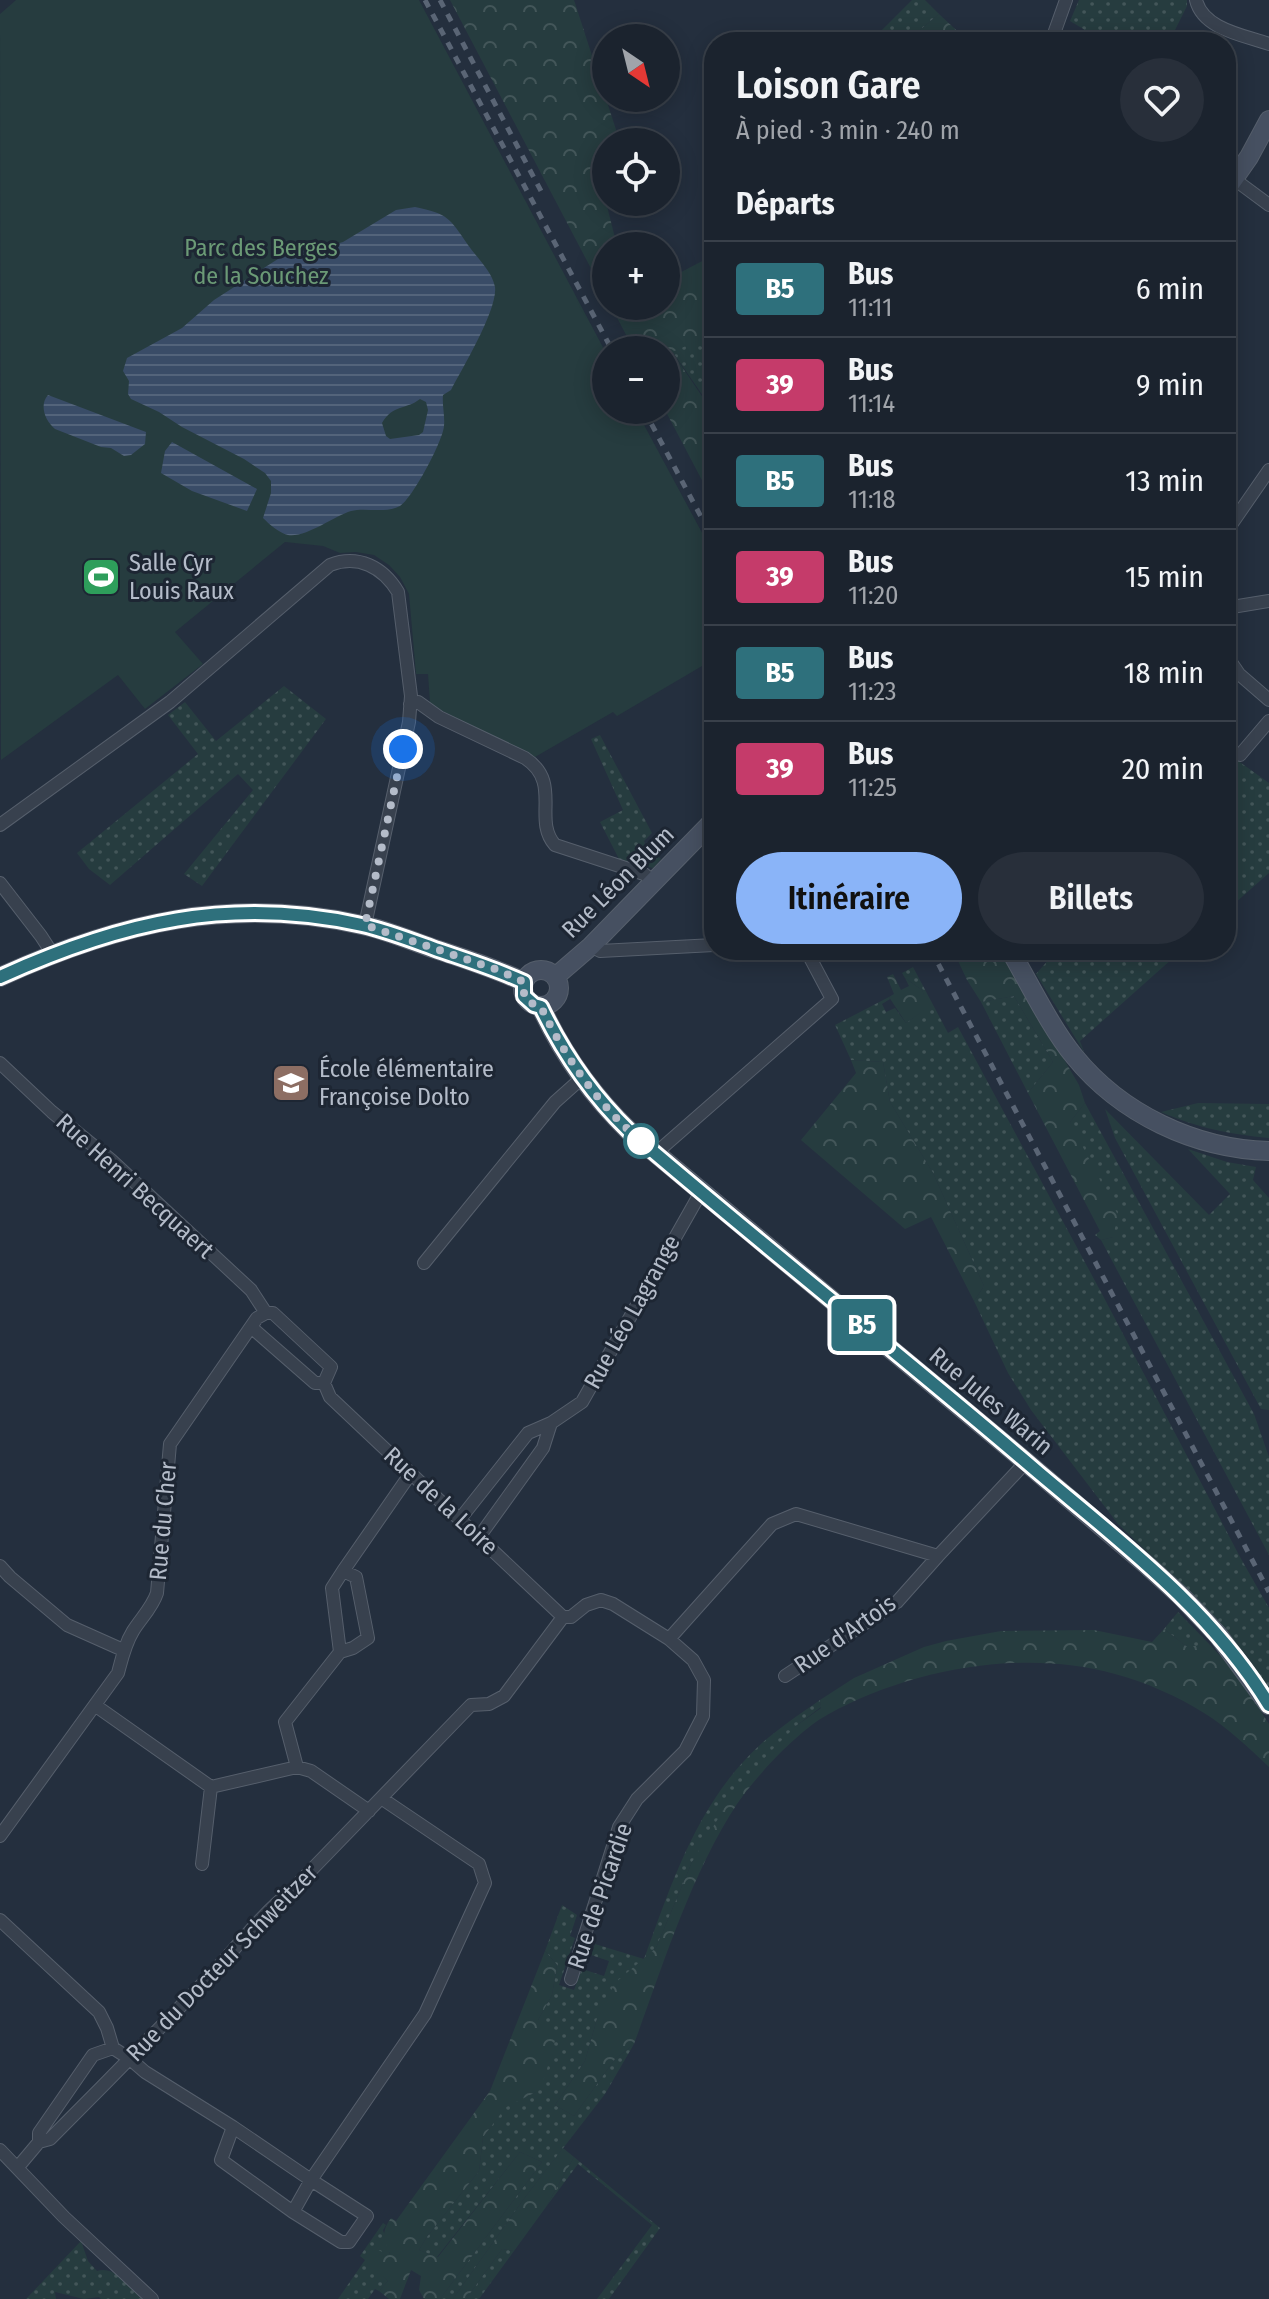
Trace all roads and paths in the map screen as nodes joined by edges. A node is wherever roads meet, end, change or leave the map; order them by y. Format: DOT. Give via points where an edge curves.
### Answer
graph roads {
  1 [pos="1066,0"];
  2 [pos="1196,0"];
  3 [pos="1055,32"];
  4 [pos="1236,32"];
  5 [pos="1236,32"];
  6 [pos="1269,44"];
  7 [pos="1269,120"];
  8 [pos="1236,175"];
  9 [pos="1236,187"];
  10 [pos="1269,205"];
  11 [pos="1269,470"];
  12 [pos="1236,511"];
  13 [pos="1269,601"];
  14 [pos="1236,606"];
  15 [pos="1236,670"];
  16 [pos="1269,700"];
  17 [pos="410,704"];
  18 [pos="1269,721"];
  19 [pos="1240,755"];
  20 [pos="0,825"];
  21 [pos="704,830"];
  22 [pos="654,882"];
  23 [pos="0,883"];
  24 [pos="365,925"];
  25 [pos="704,945"];
  26 [pos="591,946"];
  27 [pos="52,953"];
  28 [pos="811,960"];
  29 [pos="1016,960"];
  30 [pos="0,977"];
  31 [pos="555,977"];
  32 [pos="524,982"];
  33 [pos="541,1007"];
  34 [pos="0,1063"];
  35 [pos="583,1077"];
  36 [pos="1269,1151"];
  37 [pos="656,1153"];
  38 [pos="701,1192"];
  39 [pos="424,1263"];
  40 [pos="266,1313"];
  41 [pos="251,1327"];
  42 [pos="324,1383"];
  43 [pos="551,1423"];
  44 [pos="1026,1462"];
  45 [pos="411,1473"];
  46 [pos="460,1519"];
  47 [pos="479,1537"];
  48 [pos="938,1556"];
  49 [pos="0,1566"];
  50 [pos="343,1571"];
  51 [pos="5,1582"];
  52 [pos="563,1617"];
  53 [pos="669,1639"];
  54 [pos="123,1650"];
  55 [pos="340,1652"];
  56 [pos="785,1676"];
  57 [pos="1269,1705"];
  58 [pos="96,1706"];
  59 [pos="297,1767"];
  60 [pos="211,1787"];
  61 [pos="381,1798"];
  62 [pos="369,1811"];
  63 [pos="0,1836"];
  64 [pos="202,1864"];
  65 [pos="0,1920"];
  66 [pos="571,1979"];
  67 [pos="113,2048"];
  68 [pos="130,2059"];
  69 [pos="233,2127"];
  70 [pos="39,2142"];
  71 [pos="0,2150"];
  72 [pos="18,2167"];
  73 [pos="311,2180"];
  74 [pos="293,2212"];
  75 [pos="152,2299"];
  1 -- 3 [label="street"];
  2 -- 5 [label="street" via="1200,14"];
  4 -- 6 [label="street"];
  7 -- 8 [label="street"];
  9 -- 10 [label="street"];
  11 -- 12 [label="street"];
  13 -- 14 [label="street"];
  15 -- 16 [label="street"];
  17 -- 20 [label="street" via="398,592 377,567 340,561 170,702"];
  17 -- 22 [label="street" via="418,702 536,766 544,779 548,836 555,845"];
  17 -- 24 [label="street"];
  18 -- 19 [label="street"];
  21 -- 22 [label="street, Rue Léon Blum"];
  22 -- 26 [label="street, Rue Léon Blum"];
  23 -- 27 [label="street"];
  24 -- 27 [label="street" via="300,914 212,915 118,931"];
  24 -- 32 [label="street"];
  25 -- 26 [label="street" via="600,951"];
  26 -- 31 [label="street, Rue Léon Blum"];
  27 -- 30 [label="street"];
  28 -- 37 [label="street" via="832,999"];
  29 -- 36 [label="street" via="1073,1055 1137,1112 1181,1134"];
  31 -- 32 [label="street" via="538,970"];
  31 -- 33 [label="street" via="556,999"];
  32 -- 33 [label="street" via="524,996"];
  33 -- 35 [label="street, Rue Jules Warin"];
  34 -- 40 [label="street, Rue Henri Becquaert" via="251,1290"];
  35 -- 37 [label="street, Rue Jules Warin" via="619,1122"];
  35 -- 39 [label="street" via="555,1102"];
  37 -- 38 [label="street, Rue Jules Warin"];
  38 -- 43 [label="street, Rue Léo Lagrange" via="582,1402"];
  38 -- 44 [label="street, Rue Jules Warin"];
  40 -- 41 [label="street"];
  40 -- 42 [label="street, Rue de la Loire" via="273,1313 331,1367"];
  41 -- 42 [label="street, Rue de la Loire" via="315,1383"];
  41 -- 54 [label="street, Rue du Cher" via="170,1444 157,1593"];
  42 -- 45 [label="street, Rue de la Loire" via="330,1397"];
  43 -- 46 [label="street, Rue Léo Lagrange" via="528,1433"];
  43 -- 47 [label="street" via="543,1448"];
  44 -- 48 [label="street, Rue d'Artois"];
  44 -- 57 [label="street, Rue Jules Warin" via="1182,1597 1218,1635"];
  45 -- 46 [label="street, Rue de la Loire"];
  45 -- 50 [label="street"];
  46 -- 47 [label="street, Rue de la Loire"];
  47 -- 52 [label="street, Rue de la Loire"];
  48 -- 53 [label="street" via="796,1514 772,1524"];
  48 -- 56 [label="street, Rue d'Artois" via="897,1602"];
  49 -- 51 [label="street"];
  50 -- 55 [label="street" via="332,1588"];
  50 -- 55 [label="street" via="356,1577 368,1638"];
  51 -- 54 [label="street" via="67,1625"];
  52 -- 53 [label="street, Rue de Picardie" via="601,1600"];
  52 -- 61 [label="street, Rue du Docteur Schweitzer" via="504,1696 471,1705"];
  53 -- 66 [label="street, Rue de Picardie" via="693,1660 704,1680 703,1716 685,1751 637,1799 619,1827"];
  54 -- 58 [label="street, Rue du Cher" via="118,1673"];
  55 -- 59 [label="street" via="285,1722"];
  58 -- 60 [label="street"];
  58 -- 63 [label="street, Rue du Cher"];
  59 -- 60 [label="street"];
  59 -- 62 [label="street"];
  60 -- 64 [label="street"];
  61 -- 62 [label="street, Rue du Docteur Schweitzer"];
  61 -- 73 [label="street" via="479,1864 485,1883 425,2014"];
  62 -- 68 [label="street, Rue du Docteur Schweitzer"];
  65 -- 67 [label="street" via="99,2012"];
  67 -- 68 [label="street"];
  67 -- 70 [label="street" via="93,2055 39,2133"];
  68 -- 69 [label="street"];
  68 -- 70 [label="street, Rue du Docteur Schweitzer" via="50,2139"];
  69 -- 73 [label="street"];
  69 -- 74 [label="street" via="221,2160"];
  70 -- 72 [label="street, Rue du Docteur Schweitzer"];
  71 -- 72 [label="street"];
  72 -- 75 [label="street"];
  73 -- 74 [label="street"];
  73 -- 74 [label="street" via="367,2216 349,2242 341,2242"];
}
